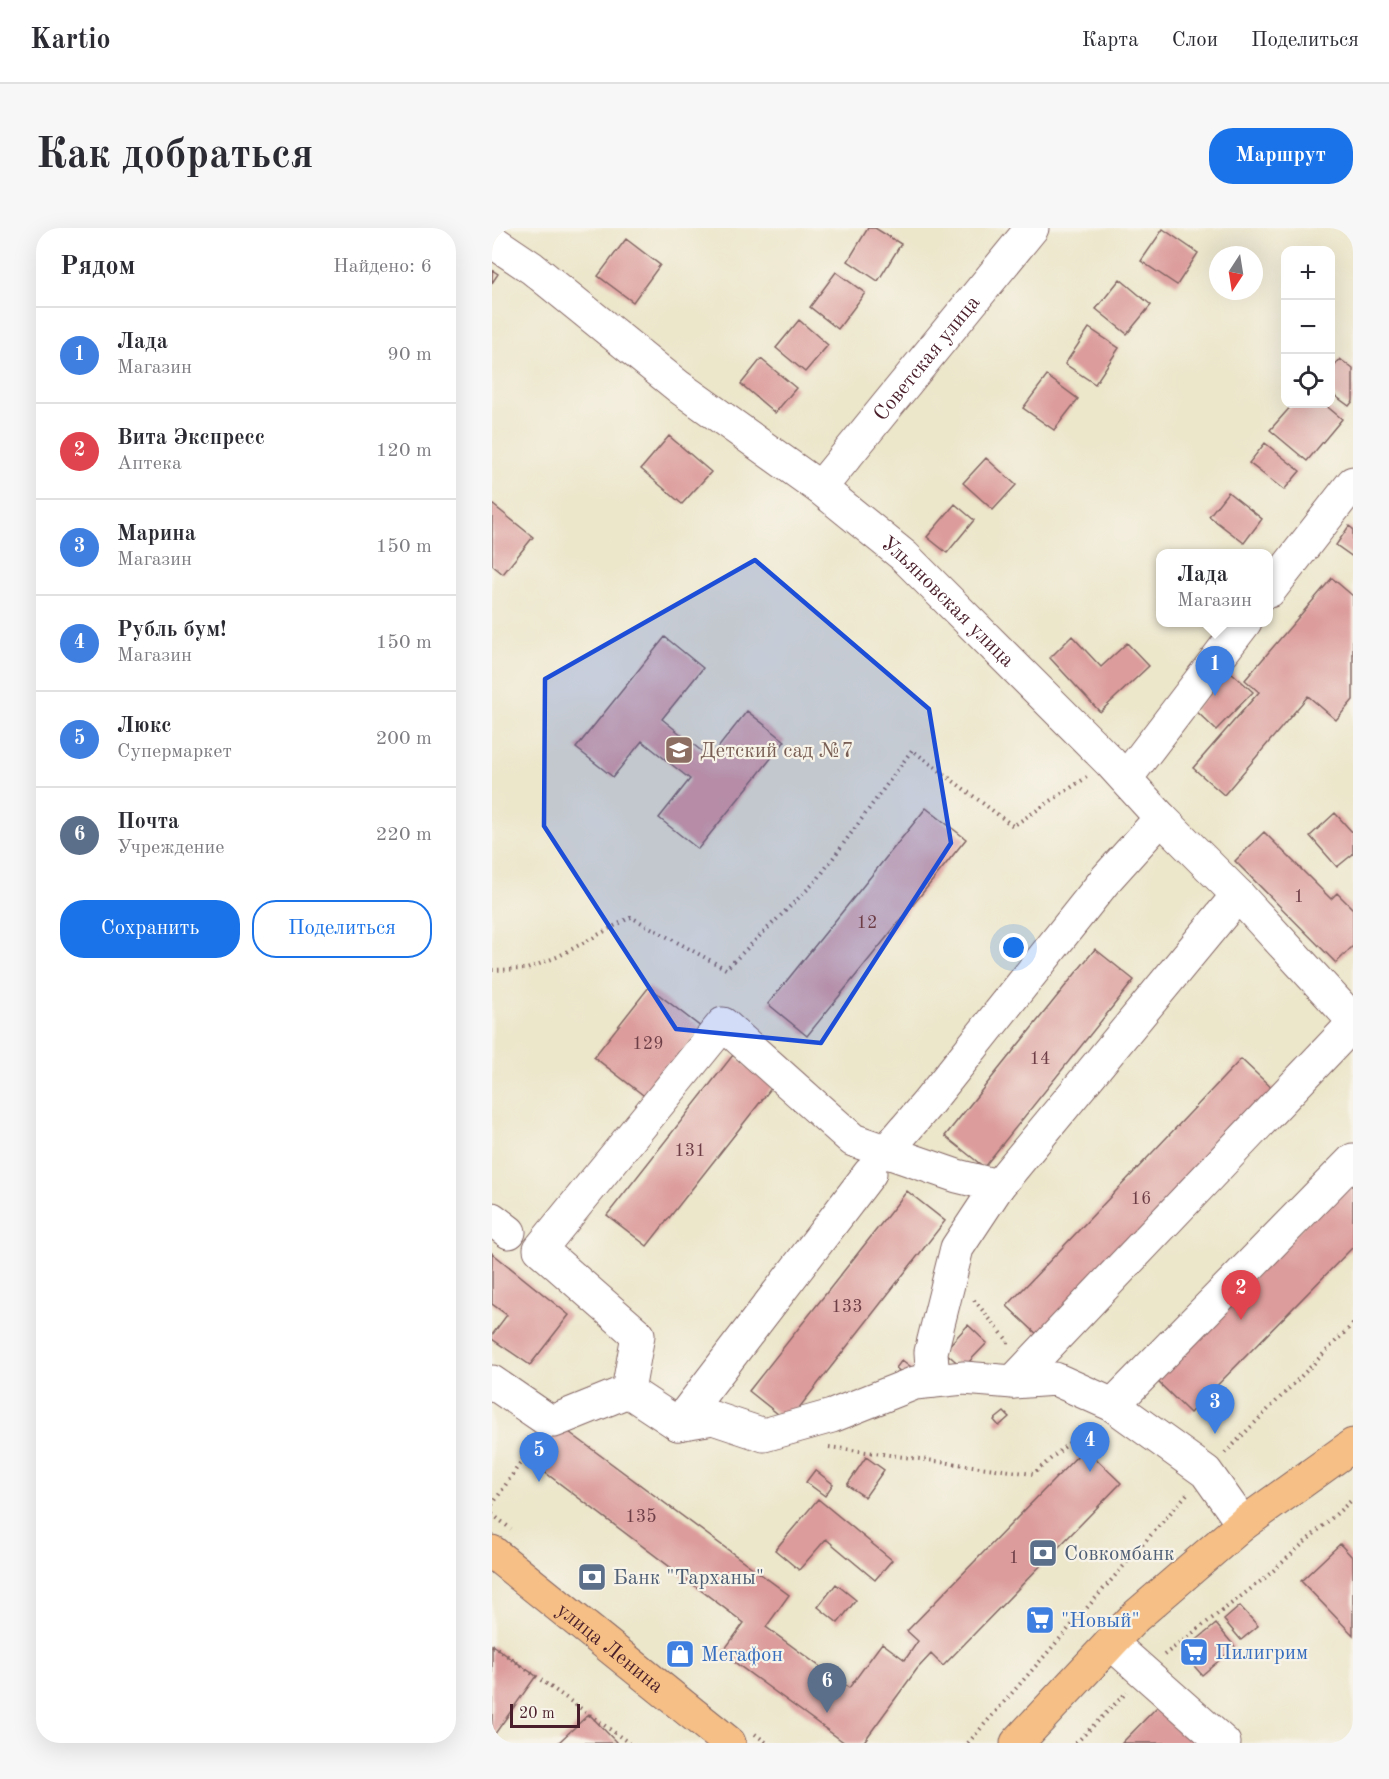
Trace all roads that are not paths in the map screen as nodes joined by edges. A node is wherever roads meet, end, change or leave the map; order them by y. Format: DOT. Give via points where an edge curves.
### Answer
graph roads {
  1 [pos="1032,228"];
  2 [pos="492,241"];
  3 [pos="1353,483"];
  4 [pos="820,488"];
  5 [pos="1273,586"];
  6 [pos="1241,627"];
  7 [pos="1118,770"];
  8 [pos="1161,818"];
  9 [pos="1238,895"];
  10 [pos="1353,1022"];
  11 [pos="1353,1160"];
  12 [pos="877,1163"];
  13 [pos="998,1186"];
  14 [pos="933,1381"];
  15 [pos="492,1382"];
  16 [pos="1013,1382"];
  17 [pos="628,1391"];
  18 [pos="1113,1405"];
  19 [pos="678,1424"];
  20 [pos="1353,1445"];
  21 [pos="1243,1524"];
  22 [pos="492,1552"];
  23 [pos="1111,1643"];
  24 [pos="729,1743"];
  25 [pos="1017,1743"];
  26 [pos="1224,1743"];
  1 -- 4 [label="street, Советская улица"];
  2 -- 4 [label="street, Ульяновская улица" via="532,268 679,387"];
  3 -- 5 [label="street"];
  4 -- 7 [label="street, Ульяновская улица" via="904,556"];
  6 -- 7 [label="street"];
  7 -- 8 [label="street, Ульяновская улица"];
  8 -- 9 [label="street, Ульяновская улица"];
  8 -- 12 [label="street" via="1107,878"];
  9 -- 10 [label="street, Ульяновская улица"];
  9 -- 13 [label="street"];
  10 -- 16 [label="street"];
  11 -- 18 [label="street"];
  12 -- 13 [label="street"];
  12 -- 17 [label="street" via="723,1024 540,1249 638,1335"];
  12 -- 19 [label="street"];
  13 -- 14 [label="street" via="957,1248 931,1352"];
  14 -- 16 [label="street" via="964,1378"];
  14 -- 19 [label="street" via="915,1383 832,1416 764,1435 713,1418"];
  15 -- 17 [label="street" via="549,1421"];
  16 -- 18 [label="street" via="1055,1379"];
  17 -- 19 [label="street"];
  18 -- 21 [label="street" via="1206,1472"];
  20 -- 21 [label="main road"];
  21 -- 23 [label="main road" via="1135,1617"];
  22 -- 24 [label="main road, улица Ленина"];
  23 -- 25 [label="main road"];
  23 -- 26 [label="street"];
}
